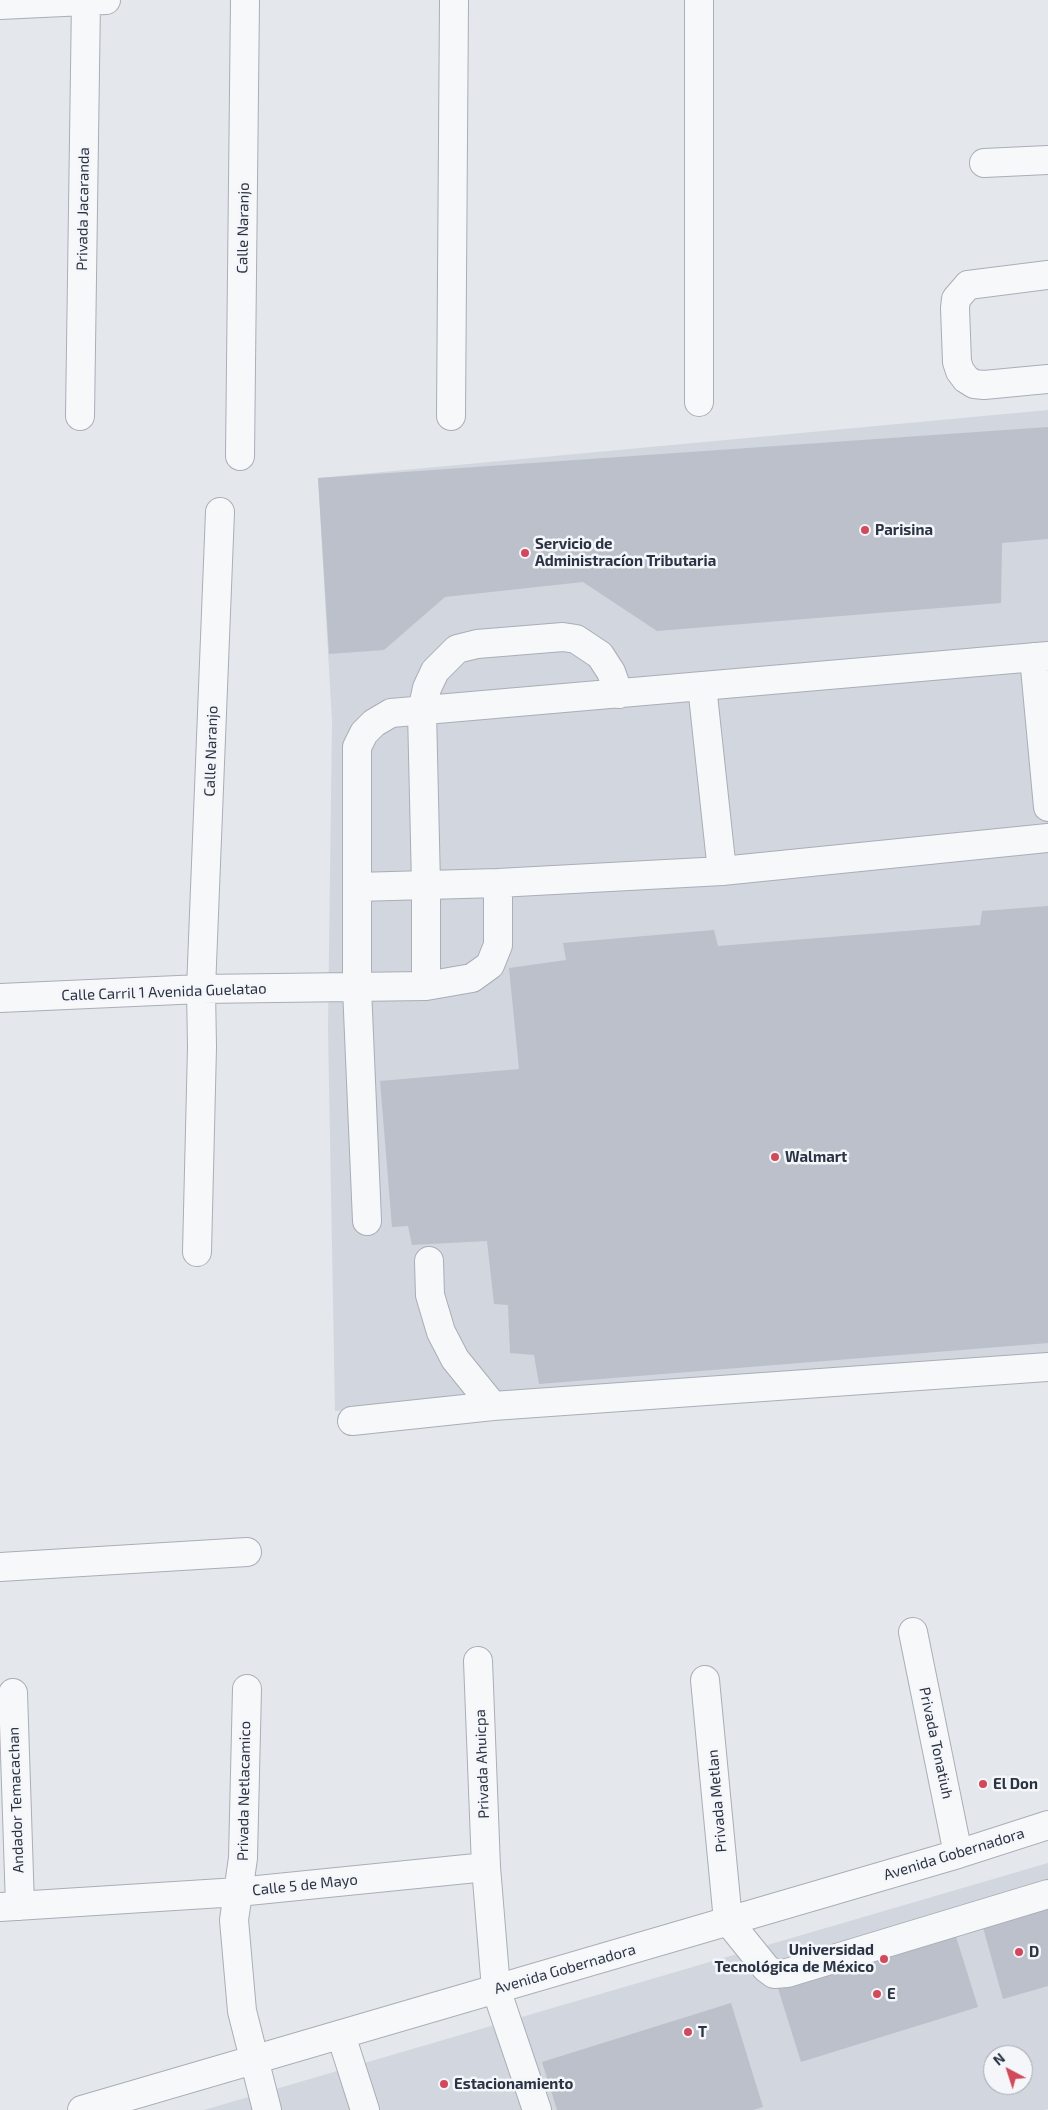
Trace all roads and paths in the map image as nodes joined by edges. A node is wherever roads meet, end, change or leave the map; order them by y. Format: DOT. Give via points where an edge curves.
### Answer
graph roads {
  1 [pos="93,0"];
  2 [pos="245,0"];
  3 [pos="454,0"];
  4 [pos="699,0"];
  5 [pos="0,5"];
  6 [pos="1048,160"];
  7 [pos="984,162"];
  8 [pos="1048,275"];
  9 [pos="1048,379"];
  10 [pos="699,402"];
  11 [pos="80,416"];
  12 [pos="451,416"];
  13 [pos="240,456"];
  14 [pos="220,512"];
  15 [pos="1041,657"];
  16 [pos="702,686"];
  17 [pos="619,694"];
  18 [pos="422,710"];
  19 [pos="1048,807"];
  20 [pos="1048,838"];
  21 [pos="722,871"];
  22 [pos="498,883"];
  23 [pos="426,885"];
  24 [pos="357,887"];
  25 [pos="426,986"];
  26 [pos="357,988"];
  27 [pos="201,989"];
  28 [pos="0,998"];
  29 [pos="367,1221"];
  30 [pos="197,1252"];
  31 [pos="429,1261"];
  32 [pos="1048,1367"];
  33 [pos="493,1406"];
  34 [pos="352,1421"];
  35 [pos="247,1552"];
  36 [pos="0,1567"];
  37 [pos="913,1632"];
  38 [pos="478,1661"];
  39 [pos="706,1680"];
  40 [pos="247,1689"];
  41 [pos="13,1693"];
  42 [pos="1048,1825"];
  43 [pos="958,1854"];
  44 [pos="486,1867"];
  45 [pos="238,1892"];
  46 [pos="1048,1894"];
  47 [pos="10,1907"];
  48 [pos="728,1921"];
  49 [pos="496,1989"];
  50 [pos="341,2035"];
  51 [pos="252,2060"];
  52 [pos="82,2110"];
  53 [pos="267,2110"];
  54 [pos="365,2110"];
  55 [pos="538,2110"];
  1 -- 5 [label="street"];
  1 -- 11 [label="street, Privada Jacaranda"];
  2 -- 13 [label="street, Calle Naranjo"];
  3 -- 12 [label="street"];
  4 -- 10 [label="street"];
  6 -- 7 [label="street"];
  8 -- 9 [label="street" via="968,285 956,299 955,308 958,362 966,379 984,385"];
  14 -- 27 [label="street, Calle Naranjo"];
  15 -- 16 [label="street"];
  15 -- 19 [label="street"];
  16 -- 17 [label="street"];
  16 -- 21 [label="street"];
  17 -- 18 [label="street"];
  17 -- 18 [label="street" via="600,655 576,639 563,637 477,644 457,649 435,671"];
  18 -- 23 [label="street"];
  18 -- 24 [label="street" via="391,714 374,723 357,747"];
  20 -- 21 [label="street"];
  21 -- 22 [label="street"];
  22 -- 23 [label="street"];
  22 -- 25 [label="street, Calle Carril 1 Avenida Guelatao" via="498,945 490,965 472,978"];
  23 -- 24 [label="street"];
  23 -- 25 [label="street"];
  24 -- 26 [label="street"];
  25 -- 26 [label="street, Calle Carril 1 Avenida Guelatao"];
  26 -- 27 [label="street, Calle Carril 1 Avenida Guelatao"];
  26 -- 29 [label="street"];
  27 -- 28 [label="street, Calle Carril 1 Avenida Guelatao"];
  27 -- 30 [label="street, Calle Naranjo"];
  31 -- 33 [label="street" via="430,1294 441,1332 455,1359"];
  32 -- 33 [label="street"];
  33 -- 34 [label="street"];
  35 -- 36 [label="street"];
  37 -- 43 [label="street, Privada Tonatiuh"];
  38 -- 44 [label="street, Privada Ahuicpa"];
  39 -- 48 [label="street, Privada Metlan"];
  40 -- 45 [label="street, Privada Netlacamico" via="243,1858"];
  41 -- 47 [label="street, Andador Temacachan"];
  42 -- 43 [label="street, Avenida Gobernadora"];
  43 -- 48 [label="street, Avenida Gobernadora"];
  44 -- 45 [label="street, Calle 5 de Mayo"];
  44 -- 49 [label="street"];
  45 -- 47 [label="street, Calle 5 de Mayo"];
  45 -- 51 [label="street, Privada Netlacamico" via="234,1920 237,1970"];
  46 -- 48 [label="street" via="787,1973 774,1974 766,1968"];
  48 -- 49 [label="street, Avenida Gobernadora"];
  49 -- 50 [label="street, Avenida Gobernadora"];
  49 -- 55 [label="street"];
  50 -- 51 [label="street, Avenida Gobernadora"];
  50 -- 54 [label="street"];
  51 -- 52 [label="street, Avenida Gobernadora"];
  51 -- 53 [label="street, Privada Netlacamico"];
}
